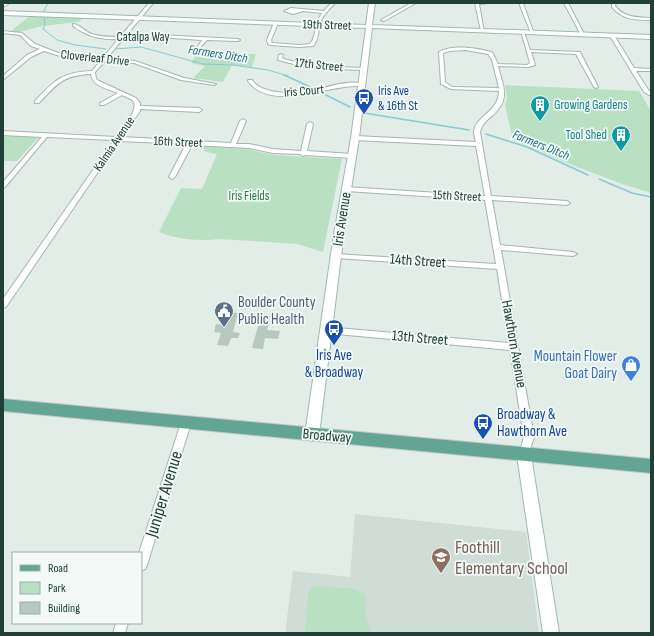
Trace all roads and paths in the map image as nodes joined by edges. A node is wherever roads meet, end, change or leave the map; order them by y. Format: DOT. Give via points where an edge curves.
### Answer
graph roads {
  1 [pos="8,3"];
  2 [pos="151,3"];
  3 [pos="333,3"];
  4 [pos="372,3"];
  5 [pos="414,3"];
  6 [pos="477,3"];
  7 [pos="487,3"];
  8 [pos="521,3"];
  9 [pos="566,3"];
  10 [pos="614,3"];
  11 [pos="3,6"];
  12 [pos="301,11"];
  13 [pos="324,12"];
  14 [pos="3,13"];
  15 [pos="138,18"];
  16 [pos="651,19"];
  17 [pos="383,20"];
  18 [pos="276,23"];
  19 [pos="318,24"];
  20 [pos="74,25"];
  21 [pos="369,26"];
  22 [pos="483,31"];
  23 [pos="3,32"];
  24 [pos="522,32"];
  25 [pos="12,33"];
  26 [pos="533,33"];
  27 [pos="583,35"];
  28 [pos="612,36"];
  29 [pos="651,37"];
  30 [pos="3,38"];
  31 [pos="121,38"];
  32 [pos="205,38"];
  33 [pos="238,40"];
  34 [pos="199,48"];
  35 [pos="42,50"];
  36 [pos="529,51"];
  37 [pos="281,55"];
  38 [pos="102,59"];
  39 [pos="496,65"];
  40 [pos="364,69"];
  41 [pos="633,69"];
  42 [pos="651,70"];
  43 [pos="92,72"];
  44 [pos="3,79"];
  45 [pos="250,81"];
  46 [pos="214,84"];
  47 [pos="362,85"];
  48 [pos="596,87"];
  49 [pos="502,90"];
  50 [pos="122,93"];
  51 [pos="650,93"];
  52 [pos="37,102"];
  53 [pos="102,104"];
  54 [pos="137,107"];
  55 [pos="199,110"];
  56 [pos="242,121"];
  57 [pos="310,124"];
  58 [pos="3,133"];
  59 [pos="46,135"];
  60 [pos="118,138"];
  61 [pos="355,138"];
  62 [pos="190,143"];
  63 [pos="479,144"];
  64 [pos="233,145"];
  65 [pos="303,154"];
  66 [pos="352,156"];
  67 [pos="172,177"];
  68 [pos="6,179"];
  69 [pos="3,186"];
  70 [pos="346,189"];
  71 [pos="488,198"];
  72 [pos="567,203"];
  73 [pos="496,247"];
  74 [pos="573,254"];
  75 [pos="336,256"];
  76 [pos="500,267"];
  77 [pos="3,305"];
  78 [pos="326,330"];
  79 [pos="514,347"];
  80 [pos="3,405"];
  81 [pos="186,422"];
  82 [pos="312,435"];
  83 [pos="524,455"];
  84 [pos="651,466"];
  85 [pos="142,562"];
  86 [pos="551,633"];
  1 -- 11 [label="street"];
  2 -- 15 [label="street"];
  3 -- 13 [label="street"];
  4 -- 21 [label="street, Iris Avenue"];
  5 -- 17 [label="street"];
  6 -- 7 [label="street"];
  6 -- 22 [label="street"];
  8 -- 26 [label="street"];
  9 -- 27 [label="street"];
  10 -- 16 [label="street" via="613,6 622,16"];
  12 -- 13 [label="street"];
  13 -- 19 [label="street"];
  14 -- 15 [label="street, 19th Street"];
  15 -- 18 [label="street, 19th Street"];
  15 -- 31 [label="street"];
  18 -- 19 [label="street, 19th Street"];
  18 -- 19 [label="street" via="270,44 311,45 315,41"];
  19 -- 21 [label="street, 19th Street"];
  20 -- 31 [label="street, Catalpa Way" via="91,35"];
  21 -- 22 [label="street, 19th Street"];
  21 -- 40 [label="street, Iris Avenue"];
  22 -- 24 [label="street, 19th Street"];
  23 -- 25 [label="street, Cloverleaf Drive"];
  24 -- 26 [label="street, 19th Street"];
  24 -- 36 [label="street"];
  25 -- 30 [label="street"];
  25 -- 35 [label="street, Cloverleaf Drive" via="23,35"];
  26 -- 27 [label="street, 19th Street"];
  27 -- 28 [label="street, 19th Street"];
  28 -- 29 [label="street, 19th Street"];
  28 -- 41 [label="street"];
  31 -- 32 [label="street, Catalpa Way"];
  31 -- 38 [label="street"];
  32 -- 33 [label="street, Catalpa Way"];
  32 -- 34 [label="street"];
  35 -- 38 [label="street, Cloverleaf Drive" via="71,57"];
  35 -- 44 [label="street" via="29,56"];
  36 -- 39 [label="street" via="534,63 531,65"];
  36 -- 48 [label="street" via="578,53"];
  37 -- 40 [label="street, 17th Street" via="282,60 306,66"];
  38 -- 43 [label="street"];
  38 -- 46 [label="street, Cloverleaf Drive" via="134,62 183,78"];
  39 -- 49 [label="street"];
  39 -- 49 [label="street" via="492,54 487,52 441,52 445,86"];
  40 -- 47 [label="street, Iris Avenue"];
  41 -- 42 [label="street"];
  41 -- 51 [label="street"];
  43 -- 50 [label="street, Kalmia Avenue" via="97,82"];
  43 -- 52 [label="street" via="73,73 62,77"];
  45 -- 47 [label="street, Iris Court" via="262,91 288,94"];
  47 -- 61 [label="street, Iris Avenue"];
  49 -- 63 [label="street, Hawthorn Avenue" via="497,108 478,128"];
  50 -- 53 [label="street"];
  50 -- 54 [label="street, Kalmia Avenue" via="134,99"];
  54 -- 55 [label="street"];
  54 -- 60 [label="street, Kalmia Avenue"];
  56 -- 64 [label="street"];
  57 -- 65 [label="street"];
  58 -- 59 [label="street, 16th Street"];
  59 -- 60 [label="street, 16th Street"];
  59 -- 68 [label="street"];
  60 -- 62 [label="street, 16th Street"];
  60 -- 77 [label="street, Kalmia Avenue"];
  61 -- 63 [label="street"];
  61 -- 66 [label="street, Iris Avenue"];
  62 -- 64 [label="street, 16th Street"];
  62 -- 67 [label="street"];
  63 -- 71 [label="street, Hawthorn Avenue"];
  64 -- 65 [label="street, 16th Street"];
  65 -- 66 [label="street, 16th Street"];
  66 -- 70 [label="street, Iris Avenue"];
  68 -- 69 [label="street"];
  70 -- 71 [label="street, 15th Street"];
  70 -- 75 [label="street, Iris Avenue"];
  71 -- 72 [label="street, 15th Street"];
  71 -- 73 [label="street, Hawthorn Avenue"];
  73 -- 74 [label="street"];
  73 -- 76 [label="street, Hawthorn Avenue"];
  75 -- 76 [label="street, 14th Street"];
  75 -- 78 [label="street, Iris Avenue"];
  76 -- 79 [label="street, Hawthorn Avenue"];
  78 -- 79 [label="street, 13th Street"];
  78 -- 82 [label="street, Iris Avenue"];
  79 -- 83 [label="street, Hawthorn Avenue" via="529,438"];
  80 -- 81 [label="main road, Broadway"];
  81 -- 82 [label="main road, Broadway"];
  81 -- 85 [label="street, Juniper Avenue"];
  82 -- 83 [label="main road, Broadway"];
  83 -- 84 [label="main road, Broadway"];
  83 -- 86 [label="street, Hawthorn Avenue"];
}
